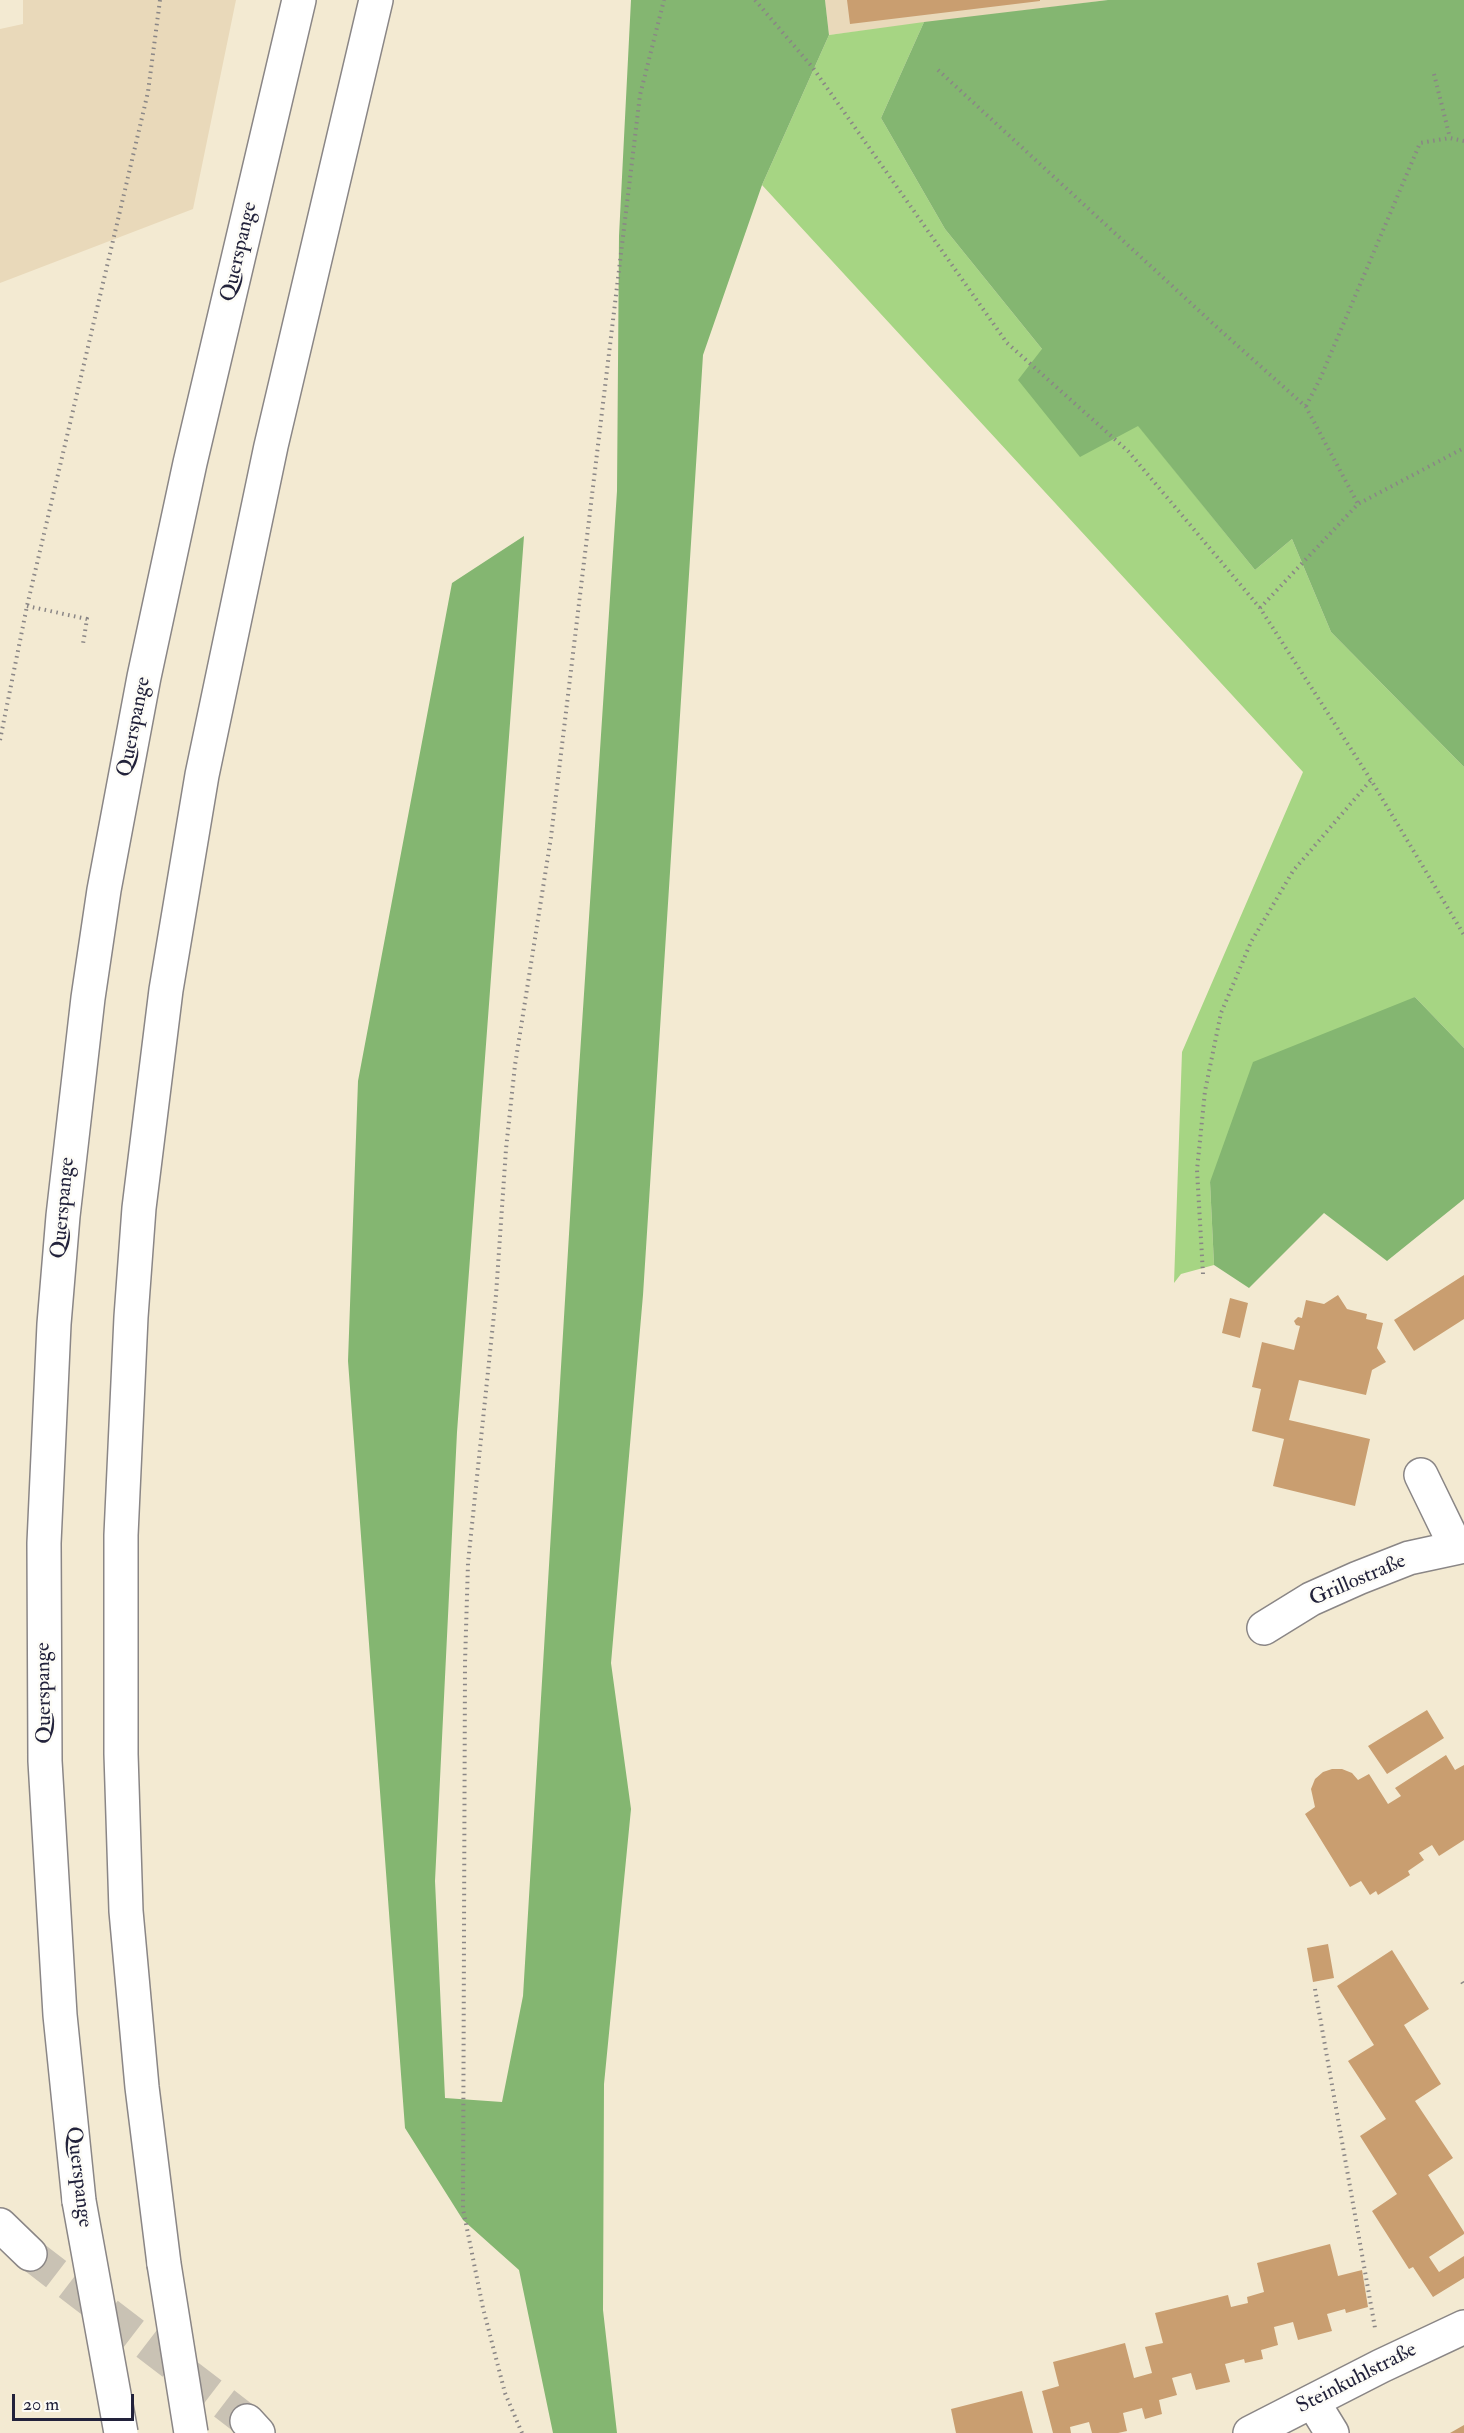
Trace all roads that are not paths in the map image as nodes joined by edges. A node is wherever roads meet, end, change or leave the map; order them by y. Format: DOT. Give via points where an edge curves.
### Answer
graph roads {
  1 [pos="298,0"];
  2 [pos="376,0"];
  3 [pos="1421,1475"];
  4 [pos="1460,1546"];
  5 [pos="1264,1628"];
  6 [pos="0,2224"];
  7 [pos="0,2237"];
  8 [pos="1464,2328"];
  9 [pos="1313,2402"];
  10 [pos="121,2433"];
  11 [pos="191,2433"];
  12 [pos="1250,2433"];
  13 [pos="1332,2433"];
  1 -- 10 [label="main road, Querspange, bridge" via="146,666 104,890 85,1020 54,1324 44,1544 45,1761 60,2015 79,2201"];
  2 -- 11 [label="main road, bridge" via="271,446 204,764 166,990 139,1208 121,1535 126,1911 164,2264"];
  3 -- 4 [label="main road, Grillostraße"];
  4 -- 5 [label="main road, Grillostraße" via="1409,1558 1359,1578 1311,1599"];
  6 -- 7 [label="main road" via="30,2254"];
  8 -- 9 [label="main road, Steinkuhlstraße"];
  9 -- 12 [label="main road, Steinkuhlstraße"];
  9 -- 13 [label="main road"];
}
